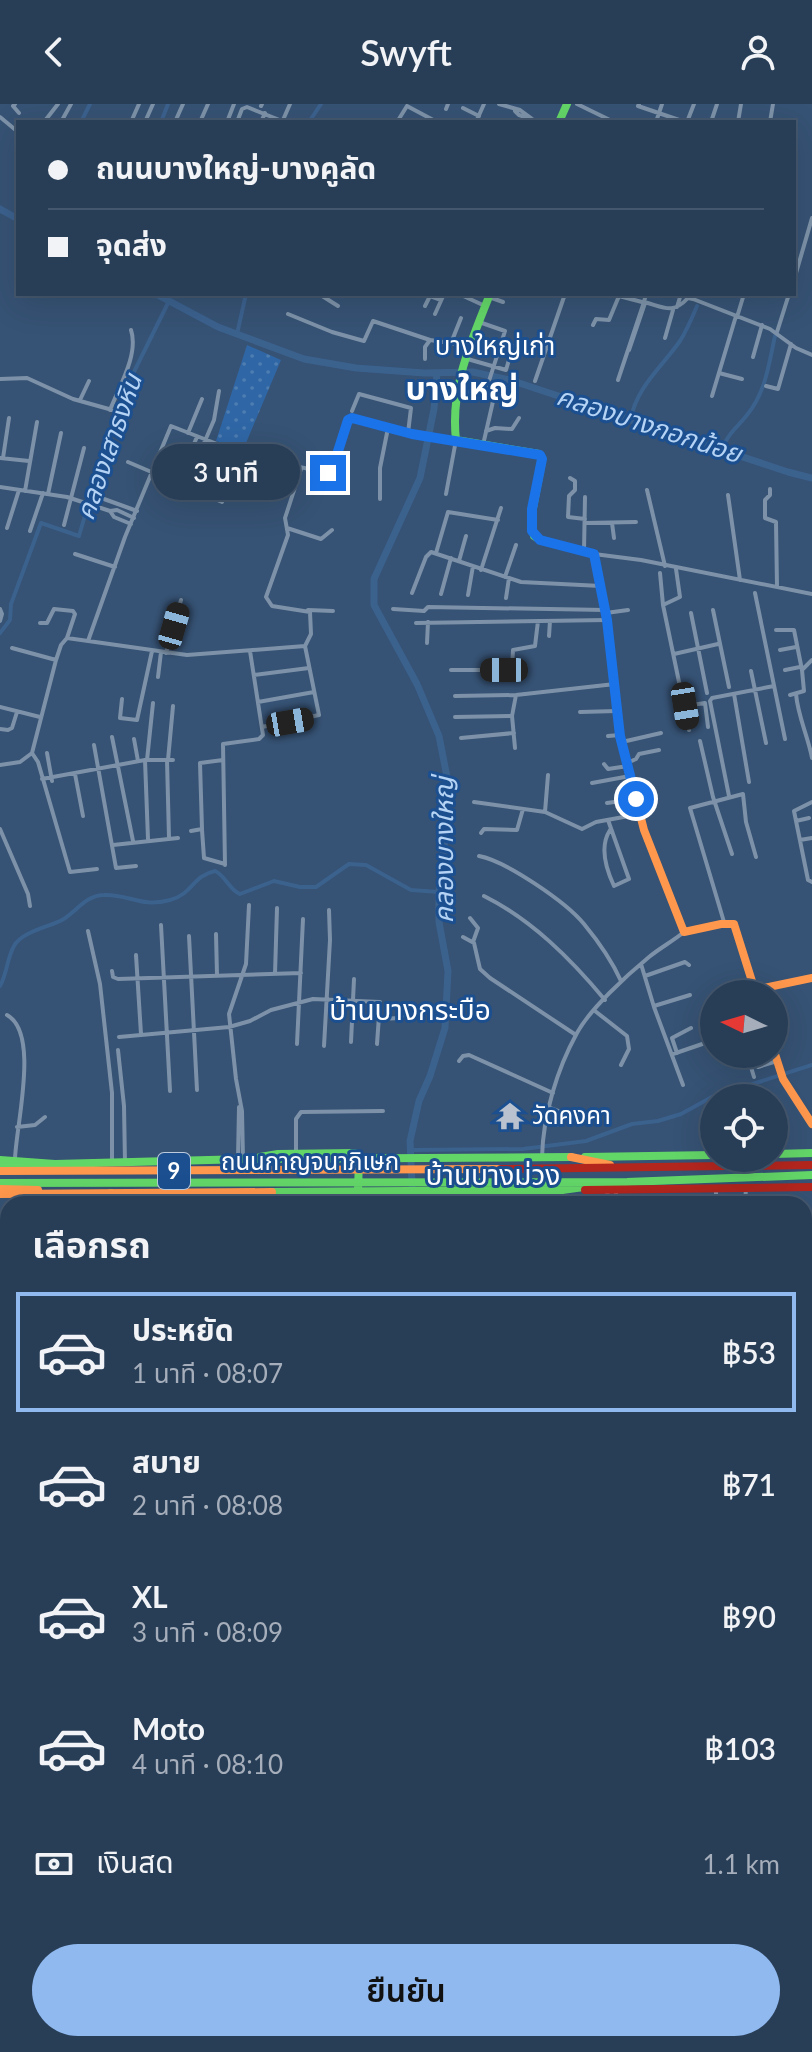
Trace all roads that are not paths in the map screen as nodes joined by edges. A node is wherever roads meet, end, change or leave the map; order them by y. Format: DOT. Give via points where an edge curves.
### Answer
graph roads {
  1 [pos="15,104"];
  2 [pos="58,104"];
  3 [pos="422,104"];
  4 [pos="484,104"];
  5 [pos="502,104"];
  6 [pos="577,104"];
  7 [pos="639,104"];
  8 [pos="662,104"];
  9 [pos="463,108"];
  10 [pos="418,111"];
  11 [pos="19,113"];
  12 [pos="265,113"];
  13 [pos="658,113"];
  14 [pos="425,116"];
  15 [pos="479,116"];
  16 [pos="0,117"];
  17 [pos="527,118"];
  18 [pos="46,120"];
  19 [pos="238,120"];
  20 [pos="262,120"];
  21 [pos="280,120"];
  22 [pos="398,120"];
  23 [pos="423,120"];
  24 [pos="433,120"];
  25 [pos="477,120"];
  26 [pos="610,120"];
  27 [pos="656,120"];
  28 [pos="678,120"];
  29 [pos="16,130"];
  30 [pos="812,218"];
  31 [pos="796,273"];
  32 [pos="322,296"];
  33 [pos="564,296"];
  34 [pos="646,296"];
  35 [pos="680,296"];
  36 [pos="743,296"];
  37 [pos="788,296"];
  38 [pos="442,297"];
  39 [pos="488,299"];
  40 [pos="503,302"];
  41 [pos="644,302"];
  42 [pos="338,306"];
  43 [pos="425,306"];
  44 [pos="675,309"];
  45 [pos="288,314"];
  46 [pos="435,314"];
  47 [pos="737,316"];
  48 [pos="461,318"];
  49 [pos="479,322"];
  50 [pos="593,325"];
  51 [pos="762,325"];
  52 [pos="131,330"];
  53 [pos="774,331"];
  54 [pos="665,338"];
  55 [pos="430,340"];
  56 [pos="451,343"];
  57 [pos="791,344"];
  58 [pos="469,346"];
  59 [pos="513,346"];
  60 [pos="812,355"];
  61 [pos="753,357"];
  62 [pos="425,359"];
  63 [pos="464,359"];
  64 [pos="492,366"];
  65 [pos="719,373"];
  66 [pos="0,379"];
  67 [pos="742,379"];
  68 [pos="618,380"];
  69 [pos="89,381"];
  70 [pos="535,381"];
  71 [pos="458,383"];
  72 [pos="766,386"];
  73 [pos="219,391"];
  74 [pos="712,396"];
  75 [pos="494,397"];
  76 [pos="202,399"];
  77 [pos="80,401"];
  78 [pos="352,411"];
  79 [pos="9,418"];
  80 [pos="519,418"];
  81 [pos="37,422"];
  82 [pos="388,428"];
  83 [pos="486,431"];
  84 [pos="61,433"];
  85 [pos="188,433"];
  86 [pos="408,433"];
  87 [pos="197,437"];
  88 [pos="456,440"];
  89 [pos="206,441"];
  90 [pos="483,445"];
  91 [pos="84,448"];
  92 [pos="189,455"];
  93 [pos="2,458"];
  94 [pos="29,461"];
  95 [pos="128,462"];
  96 [pos="301,469"];
  97 [pos="152,473"];
  98 [pos="570,478"];
  99 [pos="0,487"];
  100 [pos="185,487"];
  101 [pos="770,489"];
  102 [pos="647,490"];
  103 [pos="22,491"];
  104 [pos="46,494"];
  105 [pos="446,494"];
  106 [pos="728,495"];
  107 [pos="585,497"];
  108 [pos="72,498"];
  109 [pos="104,499"];
  110 [pos="380,499"];
  111 [pos="222,502"];
  112 [pos="501,508"];
  113 [pos="110,511"];
  114 [pos="137,511"];
  115 [pos="134,518"];
  116 [pos="498,520"];
  117 [pos="585,521"];
  118 [pos="636,522"];
  119 [pos="612,523"];
  120 [pos="131,524"];
  121 [pos="64,525"];
  122 [pos="7,528"];
  123 [pos="287,528"];
  124 [pos="332,530"];
  125 [pos="30,531"];
  126 [pos="466,536"];
  127 [pos="614,538"];
  128 [pos="516,545"];
  129 [pos="623,549"];
  130 [pos="584,551"];
  131 [pos="436,553"];
  132 [pos="75,554"];
  133 [pos="594,554"];
  134 [pos="624,557"];
  135 [pos="451,558"];
  136 [pos="459,561"];
  137 [pos="473,566"];
  138 [pos="665,566"];
  139 [pos="115,567"];
  140 [pos="676,569"];
  141 [pos="481,570"];
  142 [pos="660,573"];
  143 [pos="507,577"];
  144 [pos="740,580"];
  145 [pos="601,586"];
  146 [pos="777,587"];
  147 [pos="412,593"];
  148 [pos="755,593"];
  149 [pos="441,594"];
  150 [pos="812,594"];
  151 [pos="468,595"];
  152 [pos="506,598"];
  153 [pos="181,600"];
  154 [pos="663,605"];
  155 [pos="0,609"];
  156 [pos="393,609"];
  157 [pos="308,610"];
  158 [pos="628,610"];
  159 [pos="713,610"];
  160 [pos="333,611"];
  161 [pos="691,613"];
  162 [pos="606,614"];
  163 [pos="0,621"];
  164 [pos="538,621"];
  165 [pos="550,621"];
  166 [pos="428,622"];
  167 [pos="40,623"];
  168 [pos="416,623"];
  169 [pos="776,630"];
  170 [pos="549,636"];
  171 [pos="67,638"];
  172 [pos="88,641"];
  173 [pos="427,643"];
  174 [pos="719,644"];
  175 [pos="305,646"];
  176 [pos="796,647"];
  177 [pos="12,648"];
  178 [pos="697,649"];
  179 [pos="780,650"];
  180 [pos="152,651"];
  181 [pos="250,651"];
  182 [pos="163,653"];
  183 [pos="674,654"];
  184 [pos="56,660"];
  185 [pos="812,660"];
  186 [pos="309,668"];
  187 [pos="801,668"];
  188 [pos="451,670"];
  189 [pos="785,670"];
  190 [pos="751,671"];
  191 [pos="254,675"];
  192 [pos="158,677"];
  193 [pos="615,684"];
  194 [pos="774,686"];
  195 [pos="729,687"];
  196 [pos="754,690"];
  197 [pos="314,692"];
  198 [pos="707,693"];
  199 [pos="734,694"];
  200 [pos="516,695"];
  201 [pos="455,696"];
  202 [pos="122,699"];
  203 [pos="258,702"];
  204 [pos="153,703"];
  205 [pos="173,706"];
  206 [pos="685,706"];
  207 [pos="0,707"];
  208 [pos="617,711"];
  209 [pos="17,712"];
  210 [pos="580,712"];
  211 [pos="512,716"];
  212 [pos="40,717"];
  213 [pos="455,717"];
  214 [pos="262,727"];
  215 [pos="708,727"];
  216 [pos="0,729"];
  217 [pos="689,730"];
  218 [pos="514,733"];
  219 [pos="661,733"];
  220 [pos="608,736"];
  221 [pos="112,737"];
  222 [pos="461,738"];
  223 [pos="621,738"];
  224 [pos="134,739"];
  225 [pos="785,739"];
  226 [pos="700,741"];
  227 [pos="766,743"];
  228 [pos="94,745"];
  229 [pos="515,748"];
  230 [pos="659,750"];
  231 [pos="32,753"];
  232 [pos="47,753"];
  233 [pos="812,757"];
  234 [pos="146,760"];
  235 [pos="169,760"];
  236 [pos="223,760"];
  237 [pos="138,761"];
  238 [pos="604,764"];
  239 [pos="627,764"];
  240 [pos="0,765"];
  241 [pos="118,766"];
  242 [pos="98,770"];
  243 [pos="75,774"];
  244 [pos="548,775"];
  245 [pos="630,776"];
  246 [pos="53,779"];
  247 [pos="43,781"];
  248 [pos="749,782"];
  249 [pos="592,783"];
  250 [pos="729,796"];
  251 [pos="636,799"];
  252 [pos="715,800"];
  253 [pos="474,802"];
  254 [pos="812,802"];
  255 [pos="607,803"];
  256 [pos="523,809"];
  257 [pos="545,812"];
  258 [pos="640,814"];
  259 [pos="83,816"];
  260 [pos="809,818"];
  261 [pos="608,820"];
  262 [pos="796,821"];
  263 [pos="0,829"];
  264 [pos="202,830"];
  265 [pos="610,830"];
  266 [pos="191,831"];
  267 [pos="481,833"];
  268 [pos="169,838"];
  269 [pos="178,838"];
  270 [pos="812,838"];
  271 [pos="148,839"];
  272 [pos="800,840"];
  273 [pos="133,841"];
  274 [pos="113,845"];
  275 [pos="732,854"];
  276 [pos="479,856"];
  277 [pos="756,857"];
  278 [pos="812,858"];
  279 [pos="805,860"];
  280 [pos="136,866"];
  281 [pos="116,868"];
  282 [pos="97,869"];
  283 [pos="117,878"];
  284 [pos="812,882"];
  285 [pos="484,896"];
  286 [pos="249,905"];
  287 [pos="30,906"];
  288 [pos="277,908"];
  289 [pos="329,910"];
  290 [pos="470,918"];
  291 [pos="303,919"];
  292 [pos="724,922"];
  293 [pos="161,925"];
  294 [pos="88,931"];
  295 [pos="684,932"];
  296 [pos="216,934"];
  297 [pos="189,936"];
  298 [pos="463,937"];
  299 [pos="473,942"];
  300 [pos="136,955"];
  301 [pos="641,964"];
  302 [pos="689,965"];
  303 [pos="112,971"];
  304 [pos="301,973"];
  305 [pos="275,974"];
  306 [pos="217,975"];
  307 [pos="243,975"];
  308 [pos="190,976"];
  309 [pos="645,976"];
  310 [pos="164,978"];
  311 [pos="812,978"];
  312 [pos="138,979"];
  313 [pos="354,979"];
  314 [pos="751,980"];
  315 [pos="621,981"];
  316 [pos="788,984"];
  317 [pos="690,995"];
  318 [pos="325,998"];
  319 [pos="352,1000"];
  320 [pos="605,1000"];
  321 [pos="298,1002"];
  322 [pos="654,1007"];
  323 [pos="595,1011"];
  324 [pos="405,1013"];
  325 [pos="7,1015"];
  326 [pos="379,1019"];
  327 [pos="229,1027"];
  328 [pos="691,1028"];
  329 [pos="194,1030"];
  330 [pos="167,1031"];
  331 [pos="141,1034"];
  332 [pos="576,1035"];
  333 [pos="119,1037"];
  334 [pos="351,1042"];
  335 [pos="297,1044"];
  336 [pos="377,1044"];
  337 [pos="700,1045"];
  338 [pos="324,1046"];
  339 [pos="118,1050"];
  340 [pos="675,1053"];
  341 [pos="459,1061"];
  342 [pos="621,1065"];
  343 [pos="752,1068"];
  344 [pos="779,1068"];
  345 [pos="754,1077"];
  346 [pos="683,1085"];
  347 [pos="197,1090"];
  348 [pos="170,1091"];
  349 [pos="553,1093"];
  350 [pos="550,1108"];
  351 [pos="383,1111"];
  352 [pos="560,1112"];
  353 [pos="45,1117"];
  354 [pos="812,1124"];
  355 [pos="557,1125"];
  356 [pos="579,1125"];
  357 [pos="17,1127"];
  358 [pos="812,1153"];
  359 [pos="296,1154"];
  360 [pos="542,1154"];
  361 [pos="788,1154"];
  362 [pos="700,1155"];
  363 [pos="571,1157"];
  364 [pos="15,1159"];
  365 [pos="243,1159"];
  366 [pos="0,1162"];
  367 [pos="112,1163"];
  368 [pos="125,1163"];
  369 [pos="55,1164"];
  370 [pos="812,1165"];
  371 [pos="628,1169"];
  372 [pos="0,1171"];
  373 [pos="812,1175"];
  374 [pos="627,1182"];
  375 [pos="465,1186"];
  376 [pos="812,1187"];
  377 [pos="746,1188"];
  378 [pos="0,1189"];
  379 [pos="716,1189"];
  380 [pos="509,1190"];
  381 [pos="557,1190"];
  382 [pos="611,1190"];
  383 [pos="111,1193"];
  384 [pos="164,1193"];
  385 [pos="237,1193"];
  386 [pos="111,1196"];
  387 [pos="261,1196"];
  388 [pos="355,1196"];
  389 [pos="508,1196"];
  390 [pos="555,1196"];
  391 [pos="611,1196"];
  392 [pos="614,1196"];
  393 [pos="716,1196"];
  394 [pos="746,1196"];
  1 -- 11 [label="street"];
  2 -- 18 [label="street"];
  3 -- 10 [label="street"];
  4 -- 15 [label="street"];
  5 -- 17 [label="street"];
  6 -- 26 [label="street"];
  7 -- 13 [label="street"];
  8 -- 13 [label="street"];
  9 -- 15 [label="street"];
  10 -- 14 [label="street"];
  10 -- 22 [label="street" via="406,106"];
  12 -- 19 [label="street" via="244,107"];
  12 -- 20 [label="street"];
  12 -- 21 [label="street"];
  13 -- 27 [label="street"];
  13 -- 28 [label="street"];
  14 -- 23 [label="street"];
  14 -- 24 [label="street"];
  15 -- 25 [label="street"];
  16 -- 29 [label="street"];
  30 -- 31 [label="street"];
  32 -- 42 [label="street"];
  33 -- 70 [label="street"];
  34 -- 41 [label="street"];
  35 -- 44 [label="street"];
  36 -- 47 [label="street"];
  37 -- 53 [label="street"];
  38 -- 43 [label="street" via="430,296"];
  38 -- 46 [label="street"];
  39 -- 40 [label="street"];
  39 -- 49 [label="main road"];
  41 -- 44 [label="street"];
  41 -- 50 [label="street" via="619,296 609,320 596,319"];
  41 -- 68 [label="street"];
  44 -- 47 [label="street" via="693,299"];
  44 -- 54 [label="street"];
  45 -- 55 [label="street" via="364,341 373,321"];
  47 -- 51 [label="street"];
  47 -- 65 [label="street"];
  48 -- 56 [label="street"];
  49 -- 58 [label="main road"];
  49 -- 64 [label="street" via="505,331"];
  51 -- 53 [label="street"];
  51 -- 61 [label="street"];
  52 -- 77 [label="street" via="130,357 113,410"];
  53 -- 57 [label="street"];
  55 -- 56 [label="street"];
  55 -- 62 [label="street"];
  56 -- 58 [label="street"];
  57 -- 60 [label="street"];
  57 -- 72 [label="street" via="778,389"];
  58 -- 63 [label="main road"];
  59 -- 64 [label="street" via="506,370"];
  63 -- 64 [label="street"];
  63 -- 71 [label="main road"];
  64 -- 75 [label="street" via="488,384"];
  65 -- 67 [label="street"];
  65 -- 74 [label="street"];
  66 -- 77 [label="street" via="27,378"];
  69 -- 77 [label="street"];
  71 -- 75 [label="street" via="471,394"];
  71 -- 88 [label="main road" via="452,414"];
  73 -- 89 [label="street"];
  75 -- 83 [label="street"];
  76 -- 85 [label="street"];
  78 -- 86 [label="street" via="359,394 411,408"];
  79 -- 93 [label="street"];
  80 -- 83 [label="street" via="512,429"];
  81 -- 94 [label="street"];
  82 -- 86 [label="street"];
  82 -- 96 [label="street" via="350,418 331,472"];
  82 -- 110 [label="street"];
  83 -- 90 [label="street"];
  84 -- 104 [label="street"];
  85 -- 87 [label="street"];
  85 -- 97 [label="street" via="169,427"];
  86 -- 88 [label="street"];
  87 -- 89 [label="street"];
  87 -- 92 [label="street"];
  88 -- 90 [label="main road"];
  88 -- 105 [label="street"];
  89 -- 96 [label="street"];
  89 -- 100 [label="street"];
  90 -- 130 [label="main road" via="540,455 532,531 540,540"];
  91 -- 108 [label="street"];
  93 -- 94 [label="street"];
  94 -- 103 [label="street"];
  95 -- 97 [label="street"];
  96 -- 123 [label="street" via="285,518"];
  97 -- 100 [label="street"];
  97 -- 114 [label="street"];
  98 -- 117 [label="street" via="575,490 569,496 568,517"];
  99 -- 103 [label="street"];
  100 -- 111 [label="street"];
  101 -- 146 [label="street" via="765,518 776,522"];
  102 -- 138 [label="street"];
  103 -- 104 [label="street"];
  103 -- 122 [label="street"];
  104 -- 108 [label="street"];
  104 -- 125 [label="street"];
  106 -- 144 [label="street"];
  107 -- 117 [label="street"];
  108 -- 113 [label="street"];
  108 -- 121 [label="street"];
  109 -- 114 [label="street"];
  112 -- 116 [label="street"];
  113 -- 115 [label="street"];
  113 -- 120 [label="street"];
  114 -- 115 [label="street"];
  115 -- 120 [label="street"];
  116 -- 131 [label="street" via="449,512"];
  116 -- 141 [label="street"];
  117 -- 119 [label="street"];
  117 -- 130 [label="street"];
  118 -- 119 [label="street"];
  119 -- 127 [label="street"];
  120 -- 139 [label="street"];
  123 -- 124 [label="street" via="321,539"];
  123 -- 157 [label="street" via="266,601 278,608"];
  126 -- 136 [label="street"];
  128 -- 143 [label="street"];
  129 -- 134 [label="street"];
  130 -- 133 [label="main road"];
  131 -- 135 [label="street"];
  131 -- 147 [label="street" via="426,557"];
  132 -- 139 [label="street"];
  133 -- 134 [label="street"];
  133 -- 145 [label="main road"];
  134 -- 138 [label="street"];
  135 -- 136 [label="street"];
  135 -- 149 [label="street"];
  136 -- 137 [label="street"];
  137 -- 141 [label="street"];
  137 -- 151 [label="street"];
  138 -- 140 [label="street"];
  139 -- 172 [label="street"];
  140 -- 144 [label="street"];
  140 -- 154 [label="street" via="680,597"];
  141 -- 143 [label="street"];
  142 -- 154 [label="street"];
  143 -- 145 [label="street" via="535,584"];
  143 -- 152 [label="street"];
  144 -- 146 [label="street"];
  145 -- 162 [label="main road"];
  146 -- 150 [label="street"];
  148 -- 194 [label="street"];
  153 -- 182 [label="street"];
  154 -- 183 [label="street"];
  155 -- 163 [label="street"];
  156 -- 162 [label="street" via="473,606"];
  157 -- 160 [label="street"];
  157 -- 175 [label="street" via="312,626"];
  158 -- 162 [label="street"];
  159 -- 174 [label="street"];
  161 -- 178 [label="street"];
  162 -- 165 [label="street"];
  162 -- 193 [label="main road"];
  164 -- 165 [label="street"];
  164 -- 166 [label="street"];
  164 -- 188 [label="street" via="535,646 513,650 512,668"];
  165 -- 170 [label="street"];
  166 -- 168 [label="street"];
  166 -- 173 [label="street"];
  167 -- 171 [label="street" via="47,623 54,609 73,611"];
  169 -- 176 [label="street" via="793,629"];
  171 -- 172 [label="street"];
  171 -- 184 [label="street"];
  172 -- 180 [label="street"];
  174 -- 178 [label="street"];
  174 -- 195 [label="street"];
  175 -- 181 [label="street"];
  175 -- 186 [label="street"];
  176 -- 179 [label="street"];
  176 -- 187 [label="street"];
  177 -- 184 [label="street"];
  178 -- 183 [label="street"];
  178 -- 198 [label="street"];
  180 -- 182 [label="street"];
  180 -- 202 [label="street" via="137,720 120,718"];
  181 -- 182 [label="street"];
  181 -- 191 [label="street"];
  182 -- 192 [label="street"];
  183 -- 206 [label="street"];
  184 -- 212 [label="street"];
  185 -- 187 [label="street"];
  186 -- 191 [label="street"];
  186 -- 197 [label="street"];
  187 -- 189 [label="street"];
  187 -- 233 [label="street" via="804,691 793,695"];
  190 -- 196 [label="street"];
  191 -- 203 [label="street"];
  193 -- 200 [label="street"];
  193 -- 208 [label="main road"];
  194 -- 196 [label="street"];
  194 -- 225 [label="street"];
  196 -- 199 [label="street"];
  196 -- 227 [label="street"];
  197 -- 203 [label="street"];
  197 -- 214 [label="street" via="318,716"];
  199 -- 248 [label="street"];
  199 -- 250 [label="street" via="710,701"];
  200 -- 201 [label="street"];
  200 -- 211 [label="street"];
  203 -- 214 [label="street"];
  204 -- 234 [label="street"];
  205 -- 235 [label="street"];
  206 -- 215 [label="street" via="705,703"];
  206 -- 217 [label="street"];
  207 -- 209 [label="street"];
  208 -- 210 [label="street"];
  208 -- 223 [label="main road"];
  209 -- 212 [label="street"];
  209 -- 216 [label="street" via="10,730"];
  211 -- 213 [label="street"];
  211 -- 218 [label="street"];
  212 -- 231 [label="street"];
  214 -- 236 [label="street" via="259,739 223,744"];
  218 -- 222 [label="street"];
  218 -- 229 [label="street"];
  219 -- 223 [label="street"];
  220 -- 223 [label="street"];
  221 -- 241 [label="street"];
  223 -- 239 [label="main road"];
  224 -- 237 [label="street"];
  226 -- 252 [label="street"];
  228 -- 242 [label="street"];
  230 -- 239 [label="street" via="639,754"];
  231 -- 240 [label="street" via="20,762"];
  231 -- 247 [label="street"];
  232 -- 246 [label="street"];
  234 -- 235 [label="street"];
  234 -- 237 [label="street"];
  234 -- 271 [label="street"];
  235 -- 268 [label="street"];
  236 -- 264 [label="street" via="200,763"];
  236 -- 264 [label="street" via="225,865 204,858"];
  237 -- 241 [label="street"];
  238 -- 239 [label="street" via="608,769"];
  239 -- 245 [label="main road"];
  241 -- 242 [label="street"];
  241 -- 273 [label="street"];
  242 -- 243 [label="street"];
  242 -- 274 [label="street"];
  243 -- 246 [label="street"];
  243 -- 259 [label="street"];
  244 -- 257 [label="street"];
  245 -- 249 [label="street"];
  245 -- 251 [label="main road"];
  246 -- 247 [label="street"];
  247 -- 282 [label="street" via="70,872"];
  250 -- 252 [label="street"];
  250 -- 277 [label="street" via="744,796"];
  251 -- 255 [label="street"];
  251 -- 258 [label="main road"];
  252 -- 275 [label="street"];
  252 -- 292 [label="street" via="690,811"];
  253 -- 256 [label="street"];
  254 -- 262 [label="street" via="794,810"];
  256 -- 257 [label="street"];
  256 -- 267 [label="street" via="517,830"];
  257 -- 261 [label="street" via="582,829"];
  258 -- 261 [label="street"];
  258 -- 295 [label="main road"];
  260 -- 262 [label="street"];
  261 -- 265 [label="street"];
  262 -- 272 [label="street"];
  263 -- 287 [label="street"];
  264 -- 266 [label="street"];
  265 -- 265 [label="street" via="629,879 614,886 603,844"];
  268 -- 269 [label="street"];
  268 -- 271 [label="street"];
  270 -- 272 [label="street"];
  271 -- 273 [label="street"];
  272 -- 279 [label="street"];
  273 -- 274 [label="street"];
  274 -- 281 [label="street"];
  276 -- 315 [label="street" via="502,863 582,922"];
  278 -- 279 [label="street"];
  279 -- 284 [label="street"];
  280 -- 281 [label="street"];
  281 -- 283 [label="street"];
  285 -- 320 [label="street" via="551,942"];
  286 -- 307 [label="street"];
  288 -- 305 [label="street"];
  289 -- 318 [label="street"];
  290 -- 299 [label="street" via="478,928"];
  291 -- 304 [label="street"];
  292 -- 295 [label="main road"];
  292 -- 314 [label="main road" via="735,927"];
  293 -- 310 [label="street"];
  294 -- 367 [label="street" via="100,984 112,1093"];
  295 -- 301 [label="street"];
  296 -- 306 [label="street"];
  297 -- 308 [label="street"];
  298 -- 299 [label="street"];
  299 -- 332 [label="street" via="481,971"];
  300 -- 312 [label="street"];
  301 -- 309 [label="street"];
  301 -- 315 [label="street"];
  302 -- 309 [label="street"];
  303 -- 312 [label="street" via="115,978"];
  304 -- 305 [label="street"];
  304 -- 321 [label="street"];
  305 -- 307 [label="street"];
  306 -- 307 [label="street"];
  306 -- 308 [label="street"];
  307 -- 327 [label="street"];
  308 -- 310 [label="street"];
  308 -- 329 [label="street"];
  309 -- 322 [label="street"];
  310 -- 312 [label="street"];
  310 -- 330 [label="street"];
  311 -- 316 [label="main road"];
  312 -- 331 [label="street"];
  313 -- 319 [label="street"];
  315 -- 320 [label="street"];
  317 -- 322 [label="street"];
  318 -- 319 [label="street"];
  318 -- 321 [label="street"];
  318 -- 338 [label="street"];
  319 -- 326 [label="street" via="380,1002"];
  319 -- 334 [label="street"];
  320 -- 323 [label="street"];
  321 -- 327 [label="street"];
  321 -- 335 [label="street"];
  322 -- 340 [label="street"];
  323 -- 332 [label="street"];
  323 -- 342 [label="street" via="627,1036 629,1049"];
  324 -- 326 [label="street"];
  325 -- 357 [label="street" via="19,1025 24,1046"];
  326 -- 336 [label="street"];
  327 -- 329 [label="street"];
  327 -- 365 [label="street"];
  328 -- 340 [label="street" via="672,1038"];
  329 -- 330 [label="street"];
  329 -- 347 [label="street"];
  330 -- 331 [label="street"];
  330 -- 348 [label="street"];
  331 -- 333 [label="street"];
  332 -- 349 [label="street"];
  337 -- 340 [label="street"];
  339 -- 368 [label="street"];
  340 -- 346 [label="street"];
  341 -- 349 [label="street" via="469,1055"];
  343 -- 345 [label="street"];
  344 -- 354 [label="main road"];
  349 -- 350 [label="street"];
  350 -- 352 [label="street"];
  350 -- 360 [label="street"];
  351 -- 359 [label="street" via="301,1112 296,1119"];
  352 -- 355 [label="street"];
  352 -- 356 [label="street"];
  353 -- 357 [label="street" via="35,1125"];
  357 -- 364 [label="street"];
  358 -- 361 [label="main road"];
  359 -- 365 [label="main road"];
  359 -- 388 [label="main road" via="357,1154"];
  360 -- 363 [label="main road"];
  360 -- 365 [label="main road"];
  362 -- 363 [label="main road"];
  363 -- 371 [label="main road"];
  364 -- 366 [label="main road"];
  364 -- 369 [label="main road"];
  365 -- 368 [label="main road"];
  366 -- 369 [label="main road"];
  367 -- 368 [label="main road"];
  367 -- 369 [label="main road"];
  370 -- 371 [label="main road, ถนนกาญจนาภิเษก / 9"];
  371 -- 372 [label="main road, ถนนกาญจนาภิเษก / 9"];
  373 -- 374 [label="main road, ถนนกาญจนาภิเษก / 9"];
  374 -- 375 [label="main road, ถนนกาญจนาภิเษก / 9"];
  374 -- 381 [label="main road"];
  375 -- 378 [label="main road, ถนนกาญจนาภิเษก / 9" via="349,1182"];
  375 -- 380 [label="main road"];
  375 -- 385 [label="main road"];
  376 -- 377 [label="main road"];
  377 -- 379 [label="main road"];
  377 -- 394 [label="street"];
  378 -- 383 [label="main road"];
  379 -- 382 [label="main road"];
  379 -- 393 [label="street"];
  380 -- 381 [label="main road"];
  380 -- 389 [label="street"];
  381 -- 382 [label="main road"];
  381 -- 390 [label="street"];
  382 -- 391 [label="street"];
  382 -- 392 [label="street"];
  383 -- 384 [label="main road"];
  383 -- 386 [label="main road"];
  384 -- 385 [label="main road"];
  385 -- 387 [label="main road"];
}
